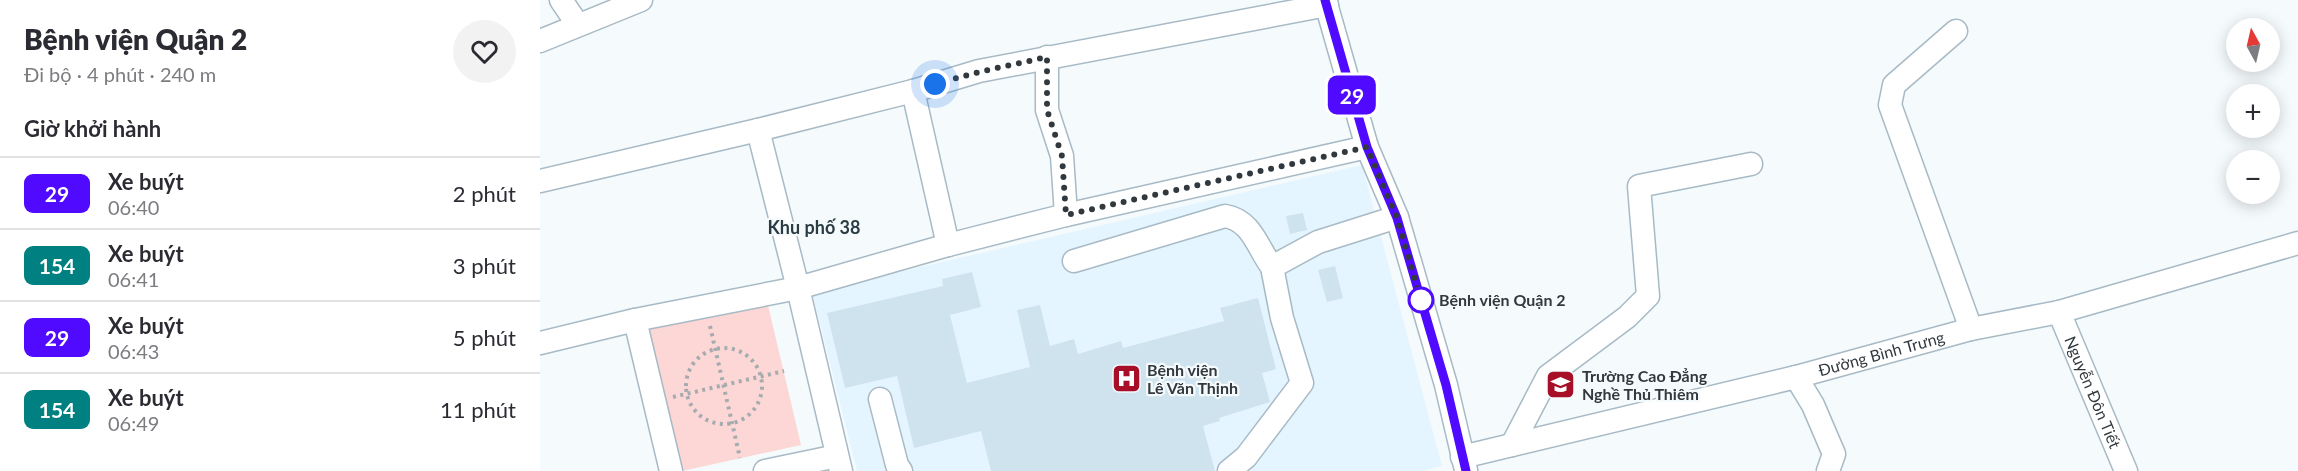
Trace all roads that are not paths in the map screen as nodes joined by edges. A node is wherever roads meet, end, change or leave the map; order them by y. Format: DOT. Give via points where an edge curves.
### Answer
graph roads {
  1 [pos="561,0"];
  2 [pos="641,0"];
  3 [pos="1326,2"];
  4 [pos="578,25"];
  5 [pos="1956,31"];
  6 [pos="540,41"];
  7 [pos="1047,57"];
  8 [pos="913,91"];
  9 [pos="758,130"];
  10 [pos="1367,147"];
  11 [pos="1751,164"];
  12 [pos="540,181"];
  13 [pos="1066,215"];
  14 [pos="1397,218"];
  15 [pos="2298,243"];
  16 [pos="948,245"];
  17 [pos="1074,261"];
  18 [pos="1272,267"];
  19 [pos="798,288"];
  20 [pos="2059,312"];
  21 [pos="635,320"];
  22 [pos="1971,329"];
  23 [pos="540,343"];
  24 [pos="1796,377"];
  25 [pos="880,399"];
  26 [pos="1512,445"];
  27 [pos="839,463"];
  28 [pos="1464,464"];
  29 [pos="671,471"];
  30 [pos="765,471"];
  31 [pos="901,471"];
  32 [pos="1229,471"];
  33 [pos="1828,471"];
  34 [pos="2126,471"];
  1 -- 4 [label="street"];
  2 -- 4 [label="street"];
  3 -- 7 [label="street"];
  3 -- 10 [label="street"];
  4 -- 6 [label="street"];
  5 -- 22 [label="street" via="1894,85 1890,105"];
  7 -- 8 [label="street"];
  7 -- 13 [label="street" via="1047,110 1062,156"];
  8 -- 9 [label="street"];
  8 -- 16 [label="street"];
  9 -- 12 [label="street"];
  9 -- 19 [label="street"];
  10 -- 13 [label="street"];
  10 -- 14 [label="street"];
  11 -- 26 [label="street" via="1639,186 1648,296 1627,317 1548,376"];
  13 -- 16 [label="street"];
  14 -- 18 [label="street" via="1318,242"];
  14 -- 28 [label="street" via="1446,385"];
  15 -- 20 [label="street, Đường Bình Trưng"];
  16 -- 19 [label="street"];
  17 -- 18 [label="street" via="1225,216 1233,217 1249,230"];
  18 -- 32 [label="street" via="1282,318 1302,383 1246,458"];
  19 -- 21 [label="street"];
  19 -- 27 [label="street"];
  20 -- 22 [label="street, Đường Bình Trưng"];
  20 -- 34 [label="street, Nguyễn Đôn Tiết"];
  21 -- 23 [label="street"];
  21 -- 29 [label="street"];
  22 -- 24 [label="street, Đường Bình Trưng"];
  24 -- 26 [label="street, Đường Bình Trưng"];
  24 -- 33 [label="street" via="1834,454"];
  25 -- 31 [label="street"];
  26 -- 28 [label="street, Đường Bình Trưng"];
  27 -- 30 [label="street"];
}
